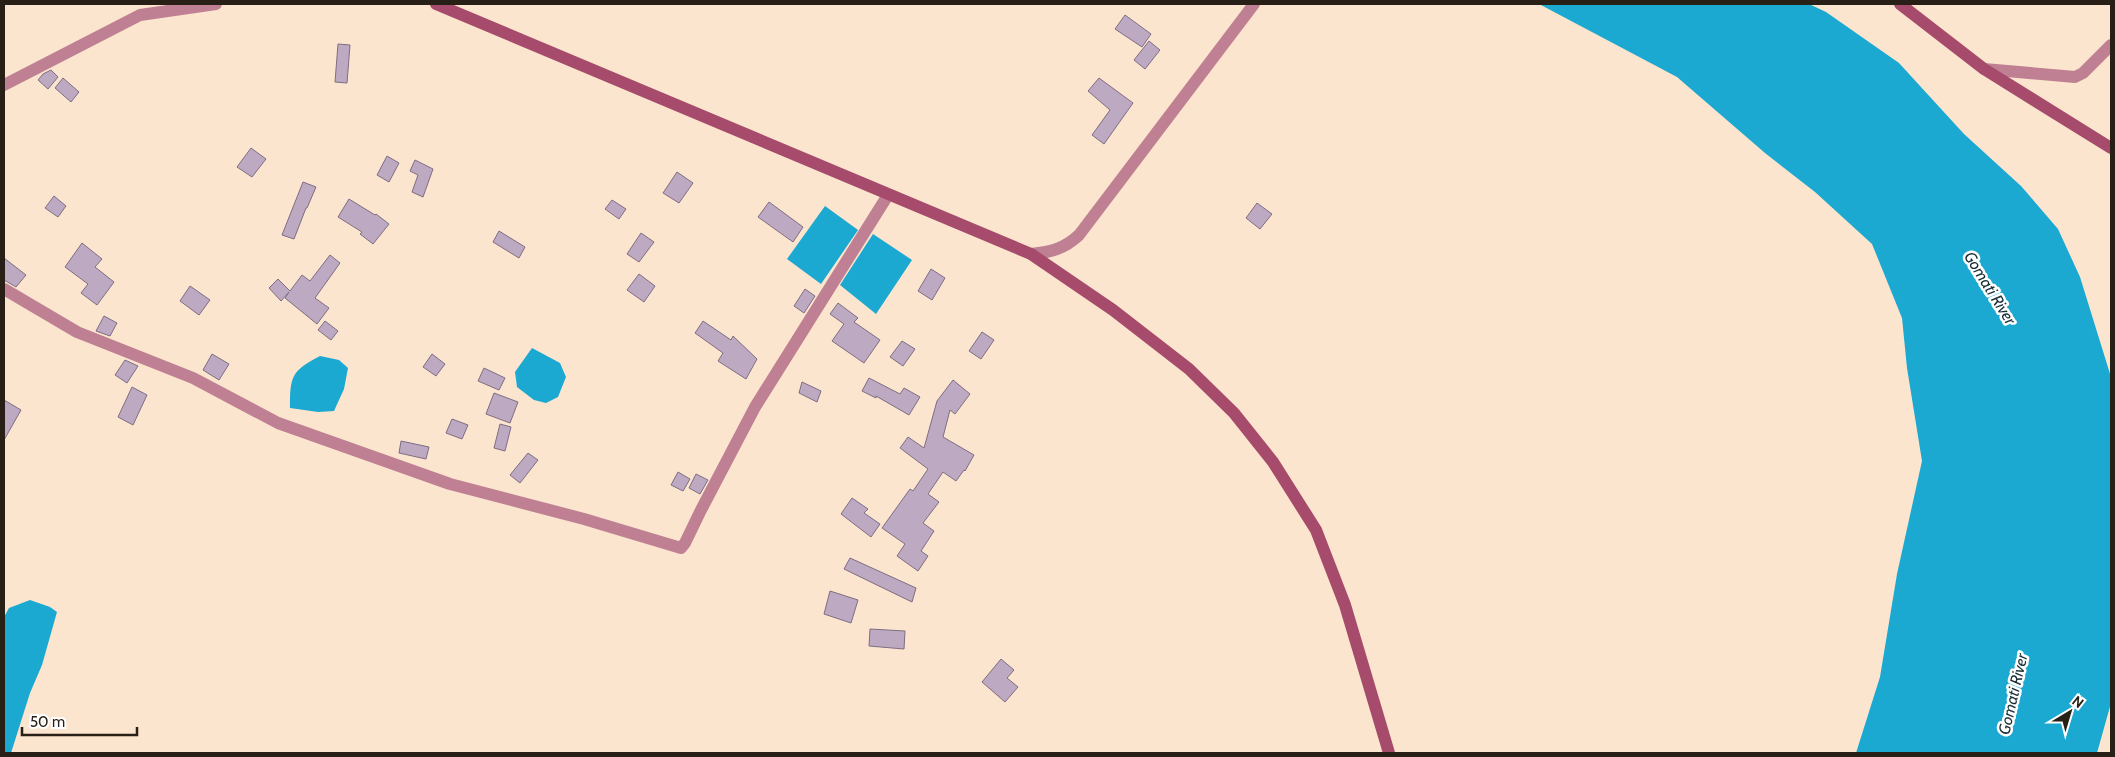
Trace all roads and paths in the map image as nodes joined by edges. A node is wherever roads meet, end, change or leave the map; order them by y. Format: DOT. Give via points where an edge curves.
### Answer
graph roads {
  1 [pos="216,4"];
  2 [pos="436,4"];
  3 [pos="1254,4"];
  4 [pos="1900,4"];
  5 [pos="1912,9"];
  6 [pos="2111,46"];
  7 [pos="1984,70"];
  8 [pos="4,85"];
  9 [pos="2111,148"];
  10 [pos="888,195"];
  11 [pos="1031,254"];
  12 [pos="4,289"];
  13 [pos="1389,753"];
  1 -- 8 [label="street" via="140,15"];
  2 -- 10 [label="street"];
  3 -- 11 [label="street" via="1079,235 1054,251"];
  4 -- 5 [label="street"];
  5 -- 7 [label="street"];
  6 -- 7 [label="street" via="2075,77"];
  7 -- 9 [label="street"];
  10 -- 11 [label="street"];
  10 -- 12 [label="street" via="755,407 681,548 450,484 278,423 193,378 77,332"];
  11 -- 13 [label="street" via="1189,369 1234,413 1273,462 1316,530 1345,605"];
}
